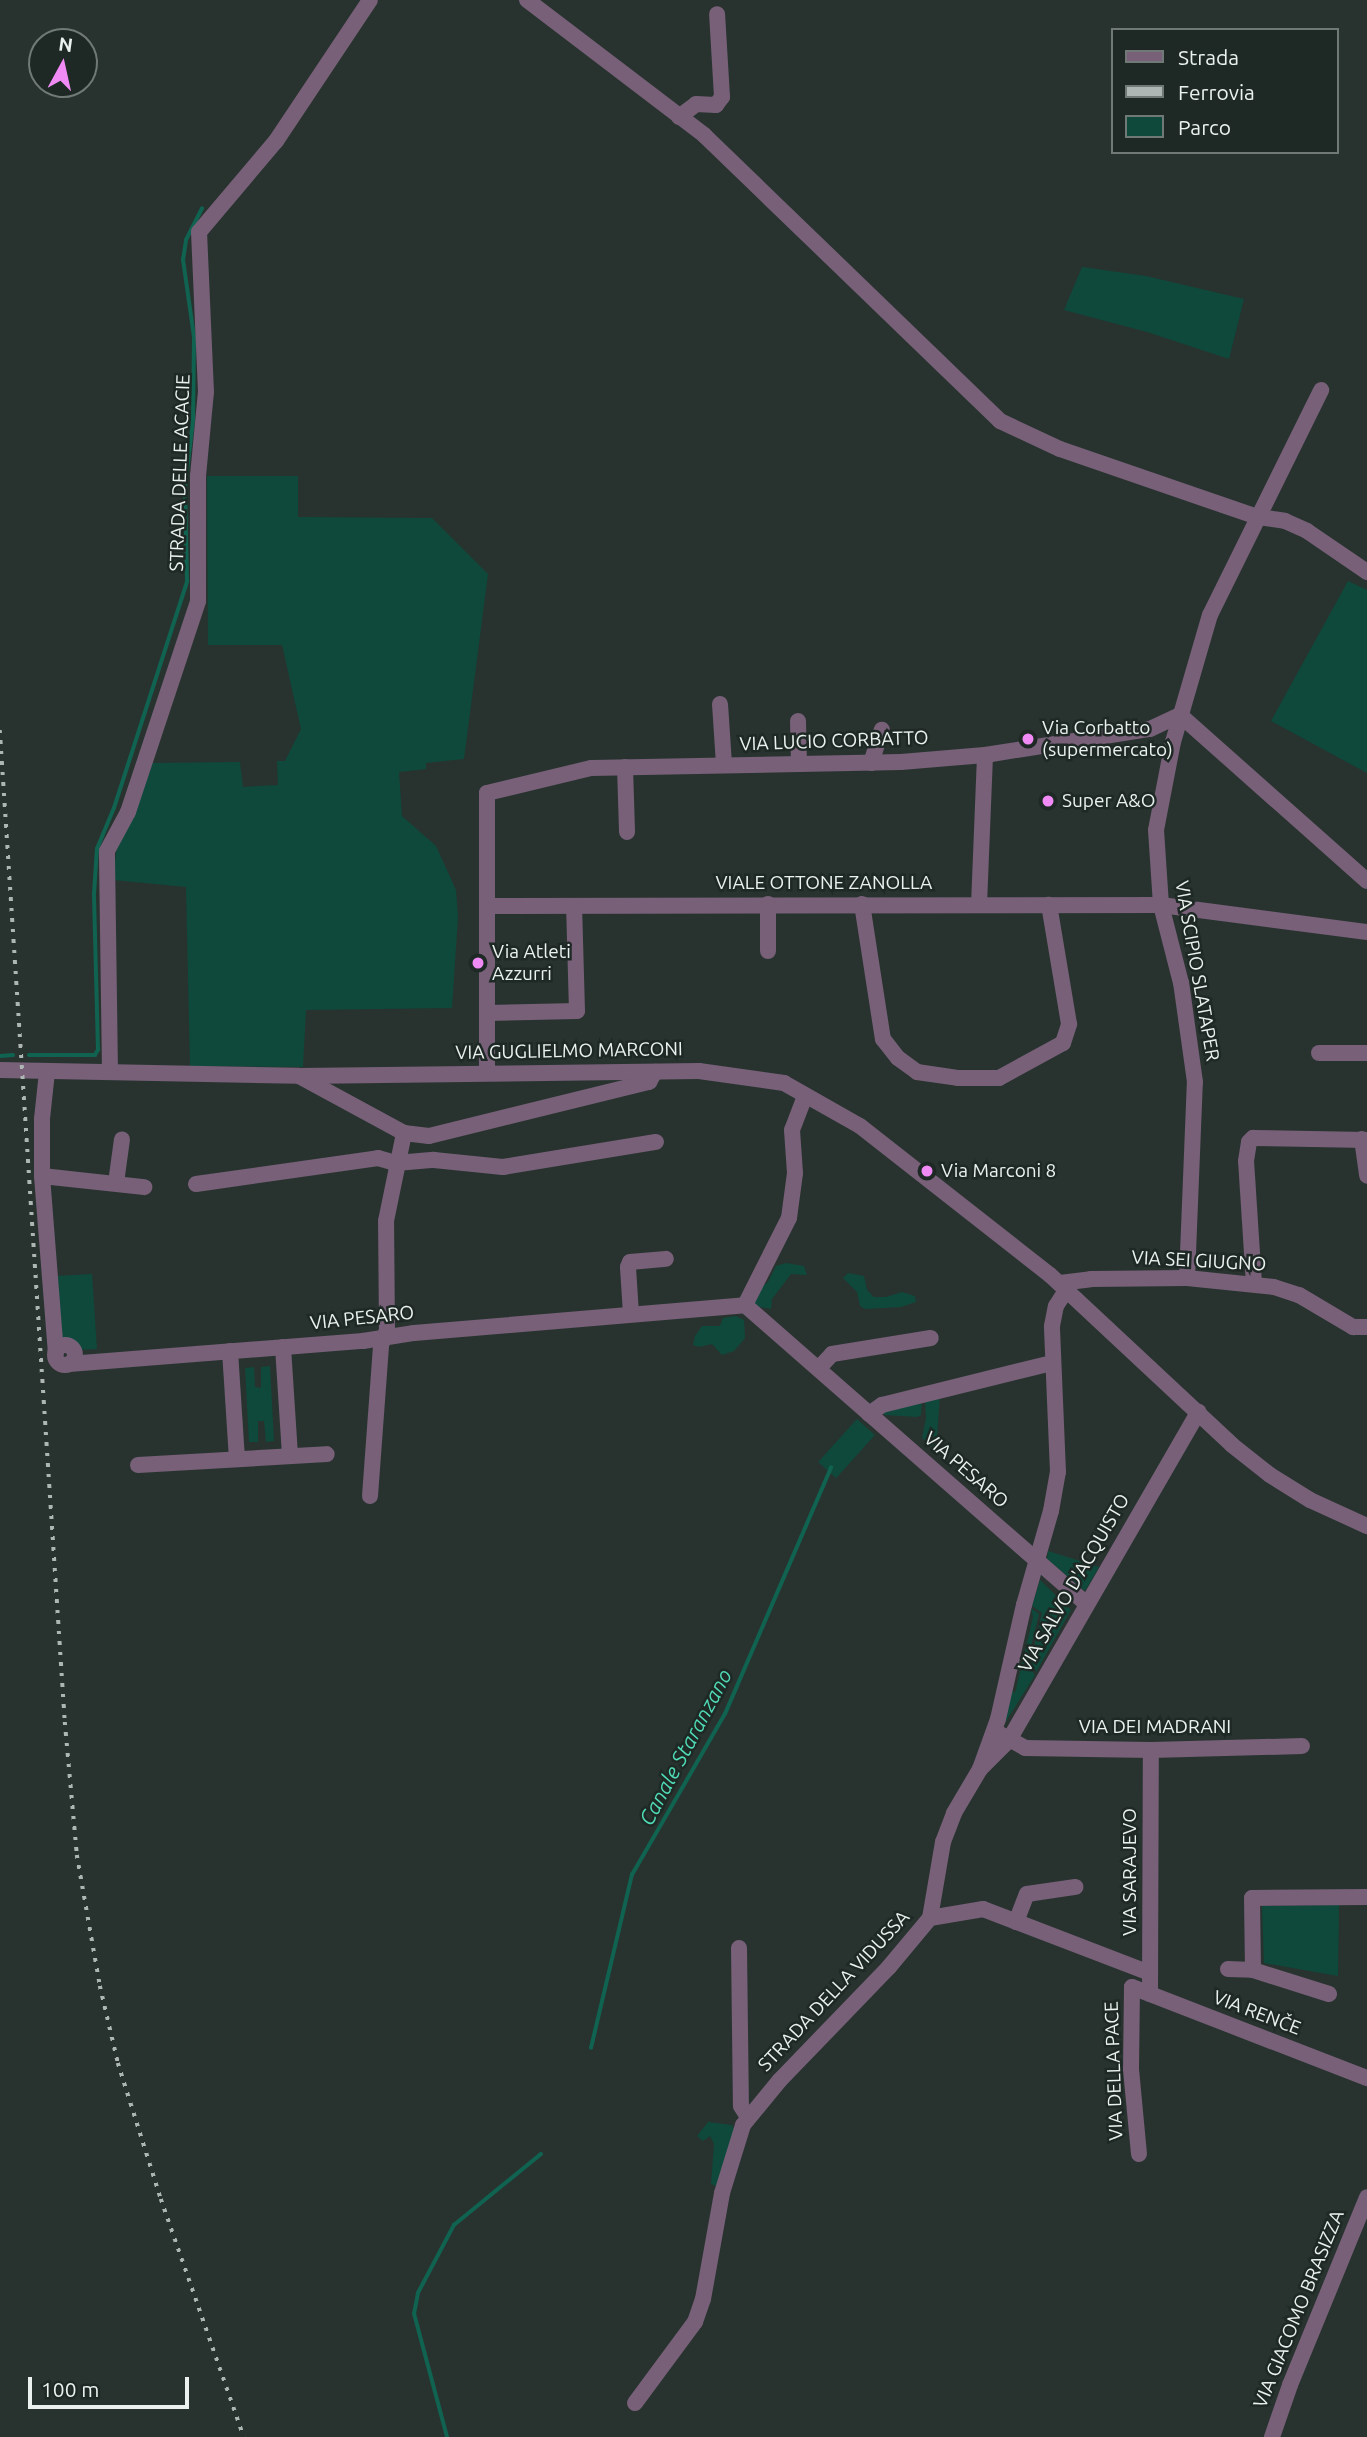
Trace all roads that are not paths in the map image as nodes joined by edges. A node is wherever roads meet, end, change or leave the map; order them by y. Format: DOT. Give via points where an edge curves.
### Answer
graph roads {
  1 [pos="370,0"];
  2 [pos="527,0"];
  3 [pos="717,14"];
  4 [pos="679,117"];
  5 [pos="1321,390"];
  6 [pos="1258,517"];
  7 [pos="1367,572"];
  8 [pos="720,704"];
  9 [pos="1180,715"];
  10 [pos="798,721"];
  11 [pos="1150,729"];
  12 [pos="882,730"];
  13 [pos="1173,743"];
  14 [pos="985,755"];
  15 [pos="871,763"];
  16 [pos="799,764"];
  17 [pos="724,765"];
  18 [pos="625,767"];
  19 [pos="627,832"];
  20 [pos="1367,881"];
  21 [pos="768,904"];
  22 [pos="862,904"];
  23 [pos="979,905"];
  24 [pos="1049,905"];
  25 [pos="1161,905"];
  26 [pos="487,906"];
  27 [pos="574,906"];
  28 [pos="1367,932"];
  29 [pos="768,951"];
  30 [pos="487,1013"];
  31 [pos="1319,1053"];
  32 [pos="1367,1053"];
  33 [pos="1,1071"];
  34 [pos="47,1072"];
  35 [pos="110,1072"];
  36 [pos="655,1072"];
  37 [pos="487,1073"];
  38 [pos="299,1076"];
  39 [pos="806,1096"];
  40 [pos="404,1133"];
  41 [pos="122,1139"];
  42 [pos="1364,1140"];
  43 [pos="656,1142"];
  44 [pos="396,1163"];
  45 [pos="42,1176"];
  46 [pos="1367,1176"];
  47 [pos="116,1183"];
  48 [pos="196,1184"];
  49 [pos="144,1187"];
  50 [pos="666,1259"];
  51 [pos="1187,1278"];
  52 [pos="1254,1284"];
  53 [pos="1063,1286"];
  54 [pos="745,1306"];
  55 [pos="631,1314"];
  56 [pos="1367,1327"];
  57 [pos="385,1336"];
  58 [pos="932,1338"];
  59 [pos="283,1347"];
  60 [pos="230,1351"];
  61 [pos="1052,1363"];
  62 [pos="819,1368"];
  63 [pos="1198,1412"];
  64 [pos="869,1413"];
  65 [pos="327,1454"];
  66 [pos="290,1455"];
  67 [pos="237,1458"];
  68 [pos="138,1465"];
  69 [pos="370,1496"];
  70 [pos="1367,1526"];
  71 [pos="1038,1562"];
  72 [pos="1086,1604"];
  73 [pos="993,1730"];
  74 [pos="1009,1740"];
  75 [pos="1302,1746"];
  76 [pos="1151,1751"];
  77 [pos="981,1769"];
  78 [pos="1075,1887"];
  79 [pos="1367,1897"];
  80 [pos="930,1918"];
  81 [pos="1016,1922"];
  82 [pos="739,1948"];
  83 [pos="1228,1969"];
  84 [pos="1254,1970"];
  85 [pos="1150,1973"];
  86 [pos="1132,1987"];
  87 [pos="1150,1994"];
  88 [pos="1329,1994"];
  89 [pos="1367,2078"];
  90 [pos="748,2118"];
  91 [pos="1139,2154"];
  92 [pos="1367,2197"];
  93 [pos="635,2403"];
  94 [pos="1272,2437"];
  1 -- 35 [label="street, STRADA DELLE ACACIE" via="276,141 199,232 206,392 198,476 198,601 128,812 107,851"];
  2 -- 4 [label="street"];
  3 -- 4 [label="street" via="722,97 716,105 696,104"];
  4 -- 6 [label="street" via="704,135 1000,421 1060,449"];
  5 -- 6 [label="street, VIA SCIPIO SLATAPER"];
  6 -- 7 [label="street" via="1285,521 1307,531"];
  6 -- 9 [label="street, VIA SCIPIO SLATAPER" via="1210,615"];
  8 -- 17 [label="street"];
  9 -- 11 [label="street, VIA LUCIO CORBATTO"];
  9 -- 13 [label="street, VIA SCIPIO SLATAPER"];
  9 -- 20 [label="street"];
  10 -- 16 [label="street"];
  11 -- 13 [label="street"];
  11 -- 14 [label="street, VIA LUCIO CORBATTO"];
  12 -- 15 [label="street"];
  13 -- 25 [label="street, VIA SCIPIO SLATAPER" via="1156,830"];
  14 -- 15 [label="street, VIA LUCIO CORBATTO"];
  14 -- 23 [label="street"];
  15 -- 16 [label="street, VIA LUCIO CORBATTO"];
  16 -- 17 [label="street, VIA LUCIO CORBATTO"];
  17 -- 18 [label="street, VIA LUCIO CORBATTO"];
  18 -- 19 [label="street"];
  18 -- 26 [label="street, VIA LUCIO CORBATTO" via="591,768 487,793"];
  21 -- 22 [label="street, VIALE OTTONE ZANOLLA"];
  21 -- 27 [label="street, VIALE OTTONE ZANOLLA"];
  21 -- 29 [label="street"];
  22 -- 23 [label="street, VIALE OTTONE ZANOLLA"];
  22 -- 24 [label="street" via="883,1039 917,1072 958,1078 999,1077 1063,1043 1069,1024"];
  23 -- 24 [label="street, VIALE OTTONE ZANOLLA"];
  24 -- 25 [label="street, VIALE OTTONE ZANOLLA"];
  25 -- 28 [label="street, VIALE OTTONE ZANOLLA"];
  25 -- 51 [label="street, VIA SCIPIO SLATAPER" via="1181,983 1195,1082"];
  26 -- 27 [label="street, VIALE OTTONE ZANOLLA"];
  26 -- 30 [label="street"];
  27 -- 30 [label="street" via="577,1011"];
  30 -- 37 [label="street"];
  31 -- 32 [label="street"];
  33 -- 34 [label="street, VIA GUGLIELMO MARCONI"];
  34 -- 35 [label="street, VIA GUGLIELMO MARCONI"];
  34 -- 45 [label="street"];
  35 -- 38 [label="street, VIA GUGLIELMO MARCONI"];
  36 -- 37 [label="street, VIA GUGLIELMO MARCONI"];
  36 -- 39 [label="street, VIA GUGLIELMO MARCONI" via="699,1071 784,1083"];
  36 -- 40 [label="street" via="649,1082 429,1136"];
  37 -- 38 [label="street, VIA GUGLIELMO MARCONI"];
  38 -- 40 [label="street"];
  39 -- 53 [label="street, VIA GUGLIELMO MARCONI" via="860,1126"];
  39 -- 54 [label="street" via="792,1130 795,1173 789,1219"];
  40 -- 44 [label="street"];
  41 -- 47 [label="street"];
  42 -- 46 [label="street"];
  42 -- 52 [label="street" via="1253,1138 1249,1142"];
  43 -- 44 [label="street" via="503,1167 434,1160"];
  44 -- 48 [label="street" via="378,1158"];
  44 -- 57 [label="street" via="386,1221"];
  45 -- 47 [label="street"];
  45 -- 60 [label="street, VIA PESARO" via="58,1361"];
  47 -- 49 [label="street"];
  50 -- 55 [label="street" via="630,1262"];
  51 -- 52 [label="street, VIA SEI GIUGNO"];
  51 -- 53 [label="street, VIA SEI GIUGNO" via="1091,1279"];
  52 -- 56 [label="street, VIA SEI GIUGNO" via="1299,1295 1353,1327"];
  53 -- 61 [label="street, STRADA DELLA VIDUSSA" via="1053,1318"];
  53 -- 63 [label="street, VIA GUGLIELMO MARCONI"];
  54 -- 55 [label="street, VIA PESARO"];
  54 -- 62 [label="street, VIA PESARO"];
  55 -- 57 [label="street, VIA PESARO"];
  57 -- 59 [label="street, VIA PESARO"];
  57 -- 69 [label="street"];
  58 -- 62 [label="street" via="832,1354"];
  59 -- 60 [label="street, VIA PESARO"];
  59 -- 66 [label="street"];
  60 -- 67 [label="street"];
  61 -- 64 [label="street" via="882,1405"];
  61 -- 71 [label="street, STRADA DELLA VIDUSSA" via="1058,1472"];
  62 -- 64 [label="street, VIA PESARO"];
  63 -- 70 [label="street, VIA GUGLIELMO MARCONI" via="1270,1475 1310,1500"];
  63 -- 72 [label="street, VIA SALVO D'ACQUISTO"];
  64 -- 71 [label="street, VIA PESARO"];
  65 -- 66 [label="street"];
  66 -- 67 [label="street"];
  67 -- 68 [label="street"];
  71 -- 72 [label="street, VIA PESARO"];
  71 -- 73 [label="street, STRADA DELLA VIDUSSA"];
  72 -- 74 [label="street, VIA SALVO D'ACQUISTO"];
  73 -- 74 [label="street"];
  73 -- 77 [label="street, STRADA DELLA VIDUSSA"];
  74 -- 76 [label="street, VIA DEI MADRANI" via="1025,1748"];
  74 -- 77 [label="street, VIA SALVO D'ACQUISTO"];
  75 -- 76 [label="street, VIA DEI MADRANI"];
  76 -- 85 [label="street, VIA SARAJEVO"];
  77 -- 80 [label="street, STRADA DELLA VIDUSSA" via="948,1827"];
  78 -- 81 [label="street" via="1027,1894"];
  79 -- 84 [label="street" via="1252,1898"];
  80 -- 81 [label="street" via="983,1909"];
  80 -- 90 [label="street, STRADA DELLA VIDUSSA"];
  81 -- 85 [label="street"];
  82 -- 90 [label="street, STRADA DELLA VIDUSSA" via="741,2106"];
  83 -- 84 [label="street"];
  84 -- 88 [label="street"];
  85 -- 87 [label="street, VIA SARAJEVO"];
  86 -- 87 [label="street, VIA RENČE"];
  86 -- 91 [label="street, VIA DELLA PACE" via="1131,2069"];
  87 -- 89 [label="street, VIA RENČE"];
  90 -- 93 [label="street, STRADA DELLA VIDUSSA" via="722,2193 695,2322"];
  92 -- 94 [label="street, VIA GIACOMO BRASIZZA"];
}
